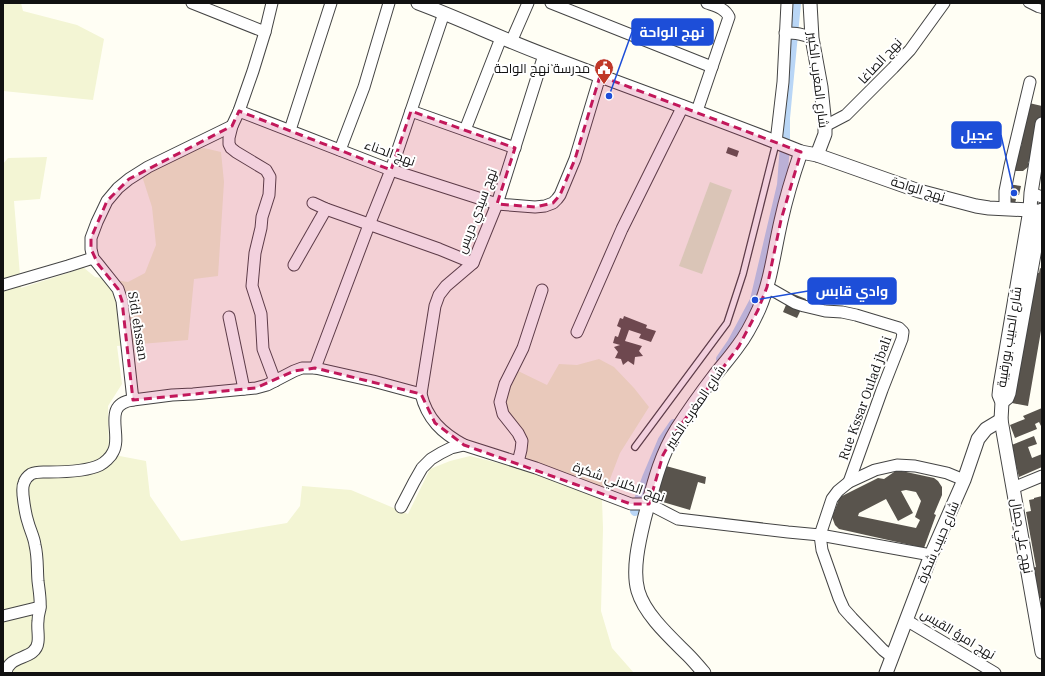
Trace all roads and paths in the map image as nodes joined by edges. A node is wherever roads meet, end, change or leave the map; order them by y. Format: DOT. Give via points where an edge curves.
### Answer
graph roads {
  1 [pos="192,3"];
  2 [pos="272,3"];
  3 [pos="331,3"];
  4 [pos="389,3"];
  5 [pos="418,3"];
  6 [pos="528,3"];
  7 [pos="551,3"];
  8 [pos="707,3"];
  9 [pos="787,3"];
  10 [pos="810,3"];
  11 [pos="944,3"];
  12 [pos="1028,3"];
  13 [pos="443,9"];
  14 [pos="1042,9"];
  15 [pos="265,32"];
  16 [pos="785,33"];
  17 [pos="812,38"];
  18 [pos="506,40"];
  19 [pos="544,55"];
  20 [pos="712,67"];
  21 [pos="600,76"];
  22 [pos="1030,82"];
  23 [pos="683,106"];
  24 [pos="239,111"];
  25 [pos="411,111"];
  26 [pos="697,111"];
  27 [pos="1042,124"];
  28 [pos="232,126"];
  29 [pos="825,126"];
  30 [pos="290,130"];
  31 [pos="465,130"];
  32 [pos="776,142"];
  33 [pos="515,148"];
  34 [pos="340,150"];
  35 [pos="801,152"];
  36 [pos="817,155"];
  37 [pos="391,170"];
  38 [pos="1036,195"];
  39 [pos="313,203"];
  40 [pos="497,204"];
  41 [pos="326,209"];
  42 [pos="1005,209"];
  43 [pos="1038,211"];
  44 [pos="369,225"];
  45 [pos="1034,248"];
  46 [pos="93,258"];
  47 [pos="473,263"];
  48 [pos="294,265"];
  49 [pos="3,285"];
  50 [pos="767,287"];
  51 [pos="542,290"];
  52 [pos="229,317"];
  53 [pos="577,332"];
  54 [pos="315,368"];
  55 [pos="275,381"];
  56 [pos="244,389"];
  57 [pos="421,394"];
  58 [pos="134,400"];
  59 [pos="1002,402"];
  60 [pos="1001,420"];
  61 [pos="464,445"];
  62 [pos="635,447"];
  63 [pos="518,462"];
  64 [pos="1042,476"];
  65 [pos="964,480"];
  66 [pos="849,482"];
  67 [pos="1013,488"];
  68 [pos="649,504"];
  69 [pos="402,507"];
  70 [pos="820,536"];
  71 [pos="931,555"];
  72 [pos="40,607"];
  73 [pos="3,616"];
  74 [pos="906,620"];
  75 [pos="1042,652"];
  76 [pos="891,667"];
  77 [pos="6,673"];
  78 [pos="704,673"];
  79 [pos="995,673"];
  1 -- 15 [label="street"];
  2 -- 15 [label="street"];
  3 -- 30 [label="street"];
  4 -- 34 [label="street" via="364,87"];
  5 -- 13 [label="street, نهج الواحة"];
  6 -- 18 [label="street"];
  7 -- 20 [label="street"];
  8 -- 20 [label="street" via="723,9 728,17"];
  9 -- 16 [label="street"];
  10 -- 17 [label="street, شارع المغرب الكبير"];
  11 -- 29 [label="street, نهج الصاغا" via="910,50 893,68 846,115"];
  12 -- 14 [label="street"];
  13 -- 18 [label="street, نهج الواحة"];
  13 -- 25 [label="street"];
  15 -- 24 [label="street"];
  16 -- 17 [label="street" via="802,34"];
  16 -- 32 [label="street" via="783,82"];
  17 -- 29 [label="street, شارع المغرب الكبير"];
  18 -- 19 [label="street, نهج الواحة"];
  18 -- 31 [label="street"];
  19 -- 21 [label="street, نهج الواحة"];
  19 -- 33 [label="street, نهج سيدي دريس"];
  20 -- 26 [label="street"];
  21 -- 23 [label="street, نهج الواحة"];
  21 -- 40 [label="street, نهج الحناء" via="575,159 557,199 545,206 535,207"];
  22 -- 42 [label="street" via="1005,191"];
  23 -- 26 [label="street, نهج الواحة"];
  23 -- 53 [label="street" via="622,229"];
  24 -- 28 [label="street"];
  24 -- 30 [label="street, نهج الحناء"];
  25 -- 31 [label="street"];
  25 -- 37 [label="street"];
  26 -- 32 [label="street, نهج الواحة"];
  27 -- 38 [label="street, شارع الحبيب بورقيبة"];
  28 -- 46 [label="street" via="148,166 118,188 107,201 93,233"];
  28 -- 55 [label="street" via="229,138 231,148 266,170 270,177 269,195 255,253 252,286 261,314 263,349"];
  29 -- 36 [label="street, شارع المغرب الكبير" via="825,134"];
  30 -- 34 [label="street, نهج الحناء"];
  31 -- 33 [label="street"];
  32 -- 35 [label="street, نهج الواحة"];
  32 -- 62 [label="lane" via="743,274 727,323"];
  33 -- 40 [label="street, نهج سيدي دريس"];
  34 -- 37 [label="street, نهج الحناء"];
  35 -- 36 [label="street, نهج الواحة"];
  35 -- 50 [label="street, شارع المغرب الكبير" via="781,220"];
  36 -- 42 [label="street, نهج الواحة" via="919,191 976,206"];
  37 -- 40 [label="street, نهج الحناء"];
  37 -- 44 [label="street"];
  38 -- 43 [label="street, شارع الحبيب بورقيبة"];
  39 -- 41 [label="street"];
  40 -- 47 [label="street, نهج سيدي دريس"];
  41 -- 44 [label="street"];
  41 -- 48 [label="street"];
  42 -- 43 [label="street, نهج الواحة"];
  43 -- 45 [label="street, شارع الحبيب بورقيبة"];
  44 -- 47 [label="street"];
  44 -- 54 [label="street"];
  45 -- 59 [label="street, شارع الحبيب بورقيبة" via="1009,393"];
  46 -- 49 [label="street"];
  46 -- 58 [label="street, Sidi ehssan" via="118,289 122,301"];
  47 -- 57 [label="street, نهج سيدي دريس" via="439,295"];
  50 -- 66 [label="street, Rue Kssar Oulad jbali" via="804,306 842,312 899,328 903,332"];
  50 -- 68 [label="street, شارع المغرب الكبير" via="758,310 738,346 712,379 663,455"];
  51 -- 63 [label="street" via="523,348 505,384 500,402 503,414 522,441"];
  52 -- 56 [label="street"];
  54 -- 55 [label="street" via="302,368"];
  54 -- 57 [label="street"];
  55 -- 56 [label="street" via="256,388"];
  56 -- 58 [label="street"];
  57 -- 61 [label="street, نهج سيدي دريس" via="435,423 452,439"];
  58 -- 72 [label="street" via="122,403 118,407 115,419 116,445 101,465 77,470 38,472 26,479 23,485 28,522 35,544"];
  59 -- 60 [label="street, نهج علي جمال"];
  60 -- 65 [label="street, شارع حبيب شكرة" via="978,439"];
  60 -- 67 [label="street, نهج علي جمال"];
  61 -- 63 [label="street, نهج الكلاني شكرة"];
  61 -- 69 [label="street" via="441,453 422,468"];
  63 -- 68 [label="street, نهج الكلاني شكرة" via="631,504"];
  64 -- 67 [label="street"];
  65 -- 66 [label="street" via="922,467 897,465 875,470"];
  65 -- 71 [label="street, شارع حبيب شكرة"];
  66 -- 70 [label="street" via="832,500"];
  67 -- 75 [label="street, نهج علي جمال"];
  68 -- 70 [label="street, نهج الكلاني شكرة" via="678,519"];
  68 -- 78 [label="street, شارع المغرب الكبير" via="637,552 638,592 655,621"];
  70 -- 71 [label="street, نهج الكلاني شكرة"];
  70 -- 76 [label="street" via="822,550 844,609 883,650"];
  71 -- 74 [label="street, شارع حبيب شكرة"];
  72 -- 73 [label="street"];
  72 -- 77 [label="street" via="37,648 27,657 10,664"];
  74 -- 76 [label="street, شارع حبيب شكرة"];
  74 -- 79 [label="street, نهج امرؤ القيس"];
}
